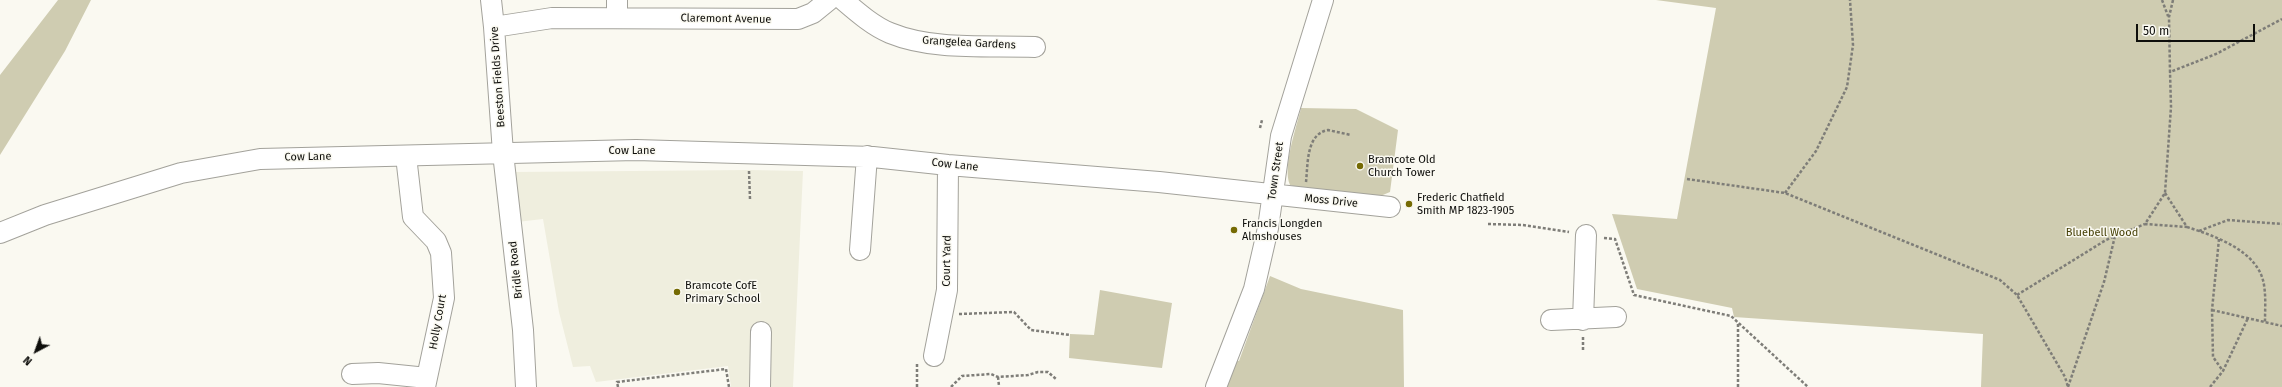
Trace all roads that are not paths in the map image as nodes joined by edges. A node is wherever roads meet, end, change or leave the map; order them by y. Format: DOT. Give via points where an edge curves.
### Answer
graph roads {
  1 [pos="490,0"];
  2 [pos="829,0"];
  3 [pos="843,0"];
  4 [pos="1323,0"];
  5 [pos="617,9"];
  6 [pos="494,27"];
  7 [pos="1035,47"];
  8 [pos="503,153"];
  9 [pos="406,156"];
  10 [pos="867,156"];
  11 [pos="948,165"];
  12 [pos="1273,194"];
  13 [pos="1390,207"];
  14 [pos="0,233"];
  15 [pos="1593,236"];
  16 [pos="860,250"];
  17 [pos="1616,318"];
  18 [pos="1551,320"];
  19 [pos="1583,320"];
  20 [pos="761,332"];
  21 [pos="934,356"];
  22 [pos="350,374"];
  23 [pos="426,383"];
  24 [pos="526,387"];
  25 [pos="760,387"];
  26 [pos="1216,387"];
  1 -- 6 [label="street, Beeston Fields Drive"];
  2 -- 5 [label="street, Claremont Avenue" via="813,13 798,19"];
  3 -- 7 [label="street, Grangelea Gardens" via="868,20 890,33 912,40 938,44"];
  4 -- 12 [label="street, Town Street" via="1286,117 1276,160"];
  5 -- 6 [label="street, Claremont Avenue"];
  6 -- 8 [label="street, Beeston Fields Drive"];
  8 -- 9 [label="street, Cow Lane"];
  8 -- 10 [label="street, Cow Lane" via="636,150"];
  8 -- 24 [label="street, Bridle Road" via="523,330"];
  9 -- 14 [label="street, Cow Lane" via="260,159 229,163 181,173 45,215"];
  9 -- 23 [label="street, Holly Court" via="413,217 436,241 441,252 444,298"];
  10 -- 11 [label="street, Cow Lane"];
  10 -- 16 [label="street"];
  11 -- 12 [label="street, Cow Lane"];
  11 -- 21 [label="street, Court Yard" via="947,290"];
  12 -- 13 [label="street, Moss Drive"];
  12 -- 26 [label="street, Town Street" via="1262,260 1254,289"];
  15 -- 19 [label="street"];
  17 -- 19 [label="street"];
  18 -- 19 [label="street"];
  20 -- 25 [label="street"];
  22 -- 23 [label="street, Holly Court" via="378,373"];
}
